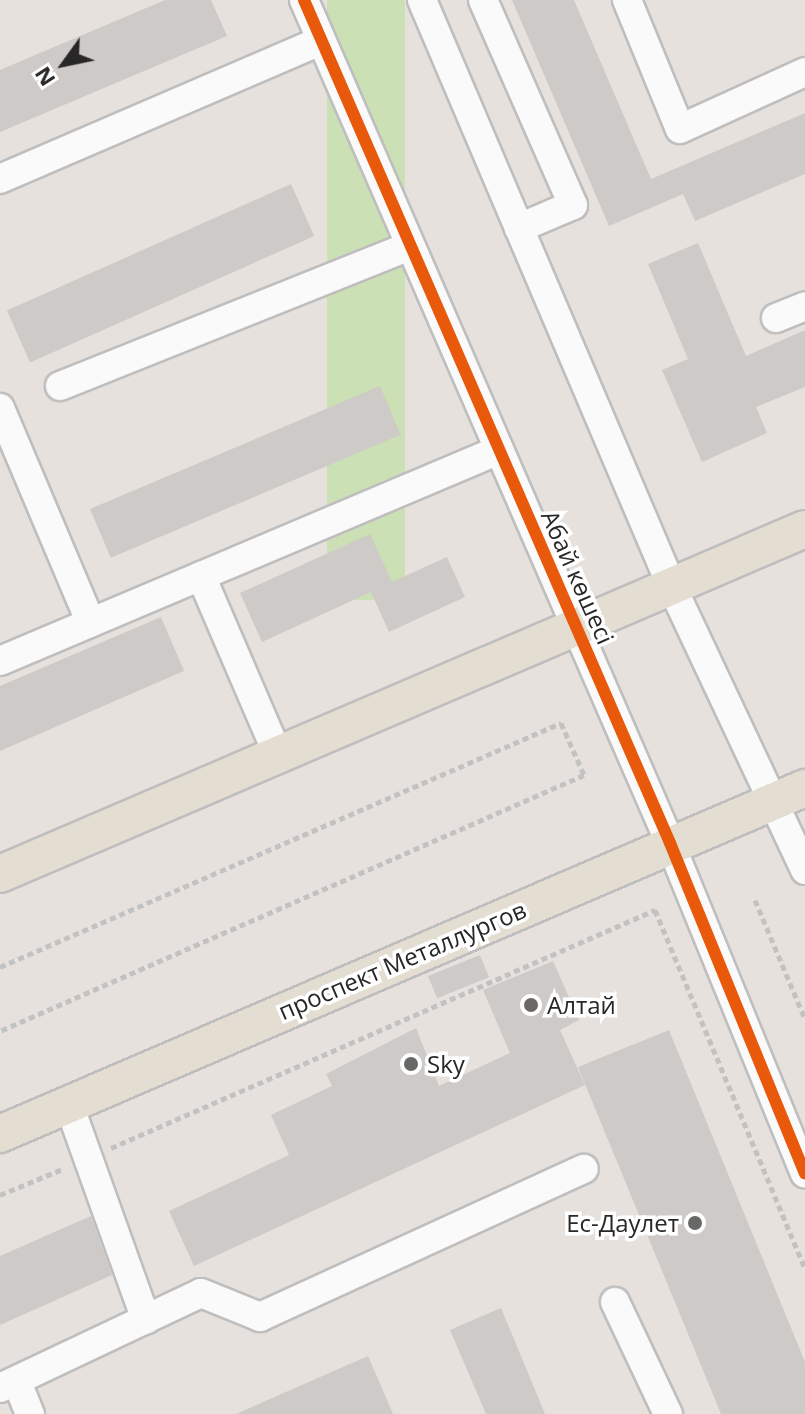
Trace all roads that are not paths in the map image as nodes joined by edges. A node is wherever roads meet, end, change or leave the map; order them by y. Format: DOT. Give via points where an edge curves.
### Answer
graph roads {
  1 [pos="304,0"];
  2 [pos="422,0"];
  3 [pos="483,0"];
  4 [pos="627,0"];
  5 [pos="321,41"];
  6 [pos="805,72"];
  7 [pos="0,179"];
  8 [pos="519,228"];
  9 [pos="410,246"];
  10 [pos="805,306"];
  11 [pos="776,318"];
  12 [pos="60,386"];
  13 [pos="0,408"];
  14 [pos="499,450"];
  15 [pos="805,529"];
  16 [pos="201,576"];
  17 [pos="671,585"];
  18 [pos="91,623"];
  19 [pos="576,628"];
  20 [pos="0,661"];
  21 [pos="278,755"];
  22 [pos="790,794"];
  23 [pos="670,843"];
  24 [pos="805,870"];
  25 [pos="0,874"];
  26 [pos="69,1105"];
  27 [pos="0,1134"];
  28 [pos="584,1169"];
  29 [pos="805,1174"];
  30 [pos="615,1302"];
  31 [pos="146,1320"];
  32 [pos="8,1385"];
  33 [pos="30,1414"];
  34 [pos="668,1414"];
  1 -- 5 [label="street, Абай көшесі"];
  2 -- 8 [label="street"];
  3 -- 8 [label="street" via="573,205"];
  4 -- 6 [label="street" via="680,129"];
  5 -- 7 [label="street"];
  5 -- 9 [label="street, Абай көшесі"];
  8 -- 17 [label="street"];
  9 -- 12 [label="street"];
  9 -- 14 [label="street, Абай көшесі"];
  10 -- 11 [label="street"];
  13 -- 18 [label="street"];
  14 -- 16 [label="street"];
  14 -- 19 [label="street, Абай көшесі"];
  15 -- 17 [label="main road"];
  16 -- 18 [label="street"];
  16 -- 21 [label="street"];
  17 -- 19 [label="main road"];
  17 -- 22 [label="street"];
  18 -- 20 [label="street"];
  19 -- 21 [label="main road"];
  19 -- 23 [label="street, Абай көшесі"];
  21 -- 25 [label="main road"];
  22 -- 23 [label="main road, проспект Металлургов"];
  22 -- 24 [label="street"];
  23 -- 26 [label="main road, проспект Металлургов"];
  23 -- 29 [label="street, Абай көшесі"];
  26 -- 27 [label="main road, проспект Металлургов"];
  26 -- 31 [label="street"];
  28 -- 31 [label="street" via="260,1317 201,1293"];
  30 -- 34 [label="street"];
  31 -- 32 [label="street"];
  32 -- 33 [label="street"];
}
